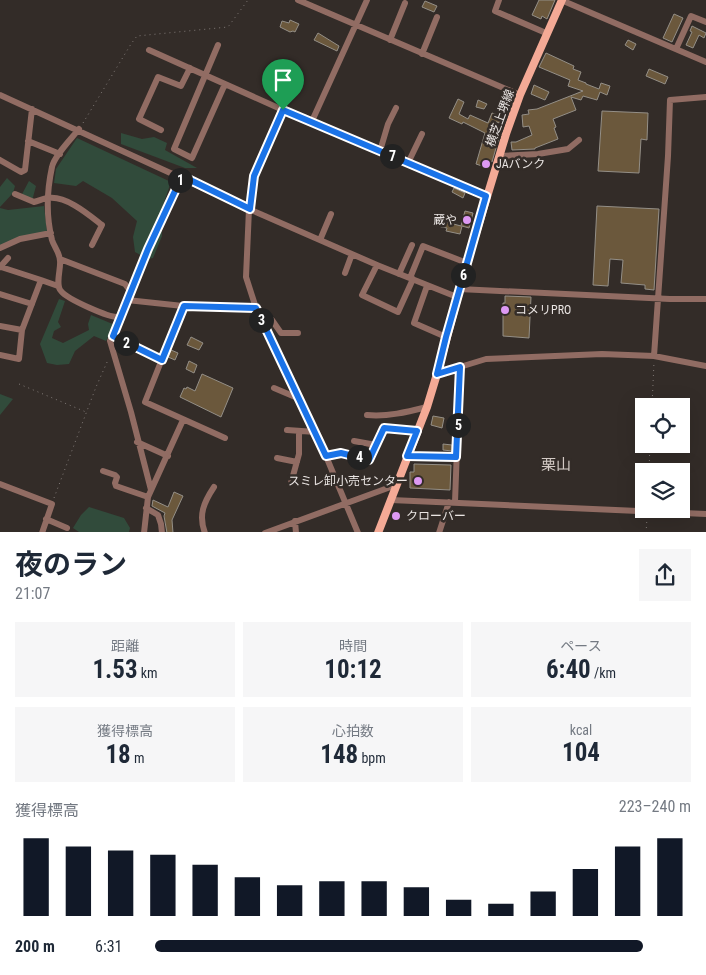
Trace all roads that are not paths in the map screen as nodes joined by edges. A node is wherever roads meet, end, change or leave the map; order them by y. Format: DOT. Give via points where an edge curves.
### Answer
graph roads {
  1 [pos="298,0"];
  2 [pos="367,0"];
  3 [pos="499,0"];
  4 [pos="562,0"];
  5 [pos="405,3"];
  6 [pos="437,17"];
  7 [pos="706,22"];
  8 [pos="356,25"];
  9 [pos="546,33"];
  10 [pos="390,40"];
  11 [pos="218,45"];
  12 [pos="676,49"];
  13 [pos="149,50"];
  14 [pos="422,54"];
  15 [pos="706,62"];
  16 [pos="190,68"];
  17 [pos="295,72"];
  18 [pos="205,75"];
  19 [pos="226,84"];
  20 [pos="520,95"];
  21 [pos="0,96"];
  22 [pos="706,97"];
  23 [pos="396,108"];
  24 [pos="32,109"];
  25 [pos="282,109"];
  26 [pos="312,121"];
  27 [pos="79,129"];
  28 [pos="160,130"];
  29 [pos="422,134"];
  30 [pos="579,140"];
  31 [pos="28,141"];
  32 [pos="380,151"];
  33 [pos="60,154"];
  34 [pos="499,156"];
  35 [pos="0,160"];
  36 [pos="408,163"];
  37 [pos="16,194"];
  38 [pos="486,196"];
  39 [pos="48,198"];
  40 [pos="250,209"];
  41 [pos="331,214"];
  42 [pos="51,233"];
  43 [pos="320,240"];
  44 [pos="92,244"];
  45 [pos="412,245"];
  46 [pos="0,248"];
  47 [pos="352,254"];
  48 [pos="8,258"];
  49 [pos="60,258"];
  50 [pos="466,263"];
  51 [pos="377,265"];
  52 [pos="0,267"];
  53 [pos="345,273"];
  54 [pos="399,274"];
  55 [pos="411,279"];
  56 [pos="40,280"];
  57 [pos="58,286"];
  58 [pos="427,286"];
  59 [pos="131,292"];
  60 [pos="458,293"];
  61 [pos="0,294"];
  62 [pos="658,298"];
  63 [pos="706,299"];
  64 [pos="32,304"];
  65 [pos="184,306"];
  66 [pos="256,308"];
  67 [pos="120,317"];
  68 [pos="264,325"];
  69 [pos="0,326"];
  70 [pos="22,330"];
  71 [pos="298,333"];
  72 [pos="113,336"];
  73 [pos="446,337"];
  74 [pos="0,356"];
  75 [pos="654,356"];
  76 [pos="162,360"];
  77 [pos="706,366"];
  78 [pos="460,367"];
  79 [pos="437,374"];
  80 [pos="274,388"];
  81 [pos="300,399"];
  82 [pos="427,407"];
  83 [pos="367,415"];
  84 [pos="183,420"];
  85 [pos="288,430"];
  86 [pos="299,431"];
  87 [pos="417,431"];
  88 [pos="316,432"];
  89 [pos="225,438"];
  90 [pos="354,441"];
  91 [pos="137,442"];
  92 [pos="376,445"];
  93 [pos="168,456"];
  94 [pos="326,456"];
  95 [pos="407,456"];
  96 [pos="456,457"];
  97 [pos="277,458"];
  98 [pos="297,462"];
  99 [pos="103,471"];
  100 [pos="291,483"];
  101 [pos="0,484"];
  102 [pos="396,485"];
  103 [pos="214,487"];
  104 [pos="149,494"];
  105 [pos="391,500"];
  106 [pos="346,502"];
  107 [pos="452,502"];
  108 [pos="146,508"];
  109 [pos="706,514"];
  110 [pos="46,519"];
  111 [pos="295,521"];
  112 [pos="67,528"];
  113 [pos="42,532"];
  114 [pos="144,532"];
  115 [pos="162,532"];
  116 [pos="205,532"];
  117 [pos="265,532"];
  118 [pos="296,532"];
  119 [pos="358,532"];
  120 [pos="378,532"];
  121 [pos="439,532"];
  1 -- 8 [label="street"];
  2 -- 8 [label="street"];
  3 -- 9 [label="street" via="495,11"];
  4 -- 9 [label="main road, 横芝上堺線"];
  4 -- 12 [label="street"];
  5 -- 10 [label="street"];
  6 -- 14 [label="street"];
  7 -- 12 [label="street" via="691,16"];
  8 -- 10 [label="street"];
  8 -- 26 [label="street"];
  9 -- 20 [label="main road, 横芝上堺線"];
  10 -- 14 [label="street"];
  11 -- 18 [label="street"];
  12 -- 15 [label="street"];
  13 -- 16 [label="street"];
  14 -- 20 [label="street"];
  16 -- 18 [label="street"];
  16 -- 28 [label="street" via="182,86 158,78 139,119"];
  17 -- 25 [label="street"];
  18 -- 19 [label="street"];
  18 -- 19 [label="street" via="174,148 192,158"];
  19 -- 25 [label="street"];
  20 -- 34 [label="main road, 横芝上堺線"];
  21 -- 24 [label="street"];
  22 -- 62 [label="street" via="670,100"];
  23 -- 32 [label="street"];
  24 -- 27 [label="street"];
  24 -- 31 [label="street"];
  25 -- 26 [label="street"];
  25 -- 40 [label="street" via="254,176"];
  26 -- 32 [label="street"];
  27 -- 33 [label="street"];
  27 -- 40 [label="street"];
  29 -- 36 [label="street"];
  30 -- 34 [label="street" via="568,149"];
  31 -- 33 [label="street"];
  31 -- 35 [label="street" via="25,170 21,172"];
  32 -- 36 [label="street"];
  33 -- 39 [label="street" via="52,164"];
  34 -- 38 [label="main road, 横芝上堺線"];
  36 -- 38 [label="street"];
  37 -- 39 [label="street" via="34,202"];
  38 -- 50 [label="main road, 横芝上堺線"];
  39 -- 42 [label="street"];
  39 -- 44 [label="street" via="60,199 87,212 102,225"];
  40 -- 43 [label="street"];
  40 -- 66 [label="street" via="246,277"];
  41 -- 43 [label="street"];
  42 -- 46 [label="street" via="20,239"];
  42 -- 49 [label="street"];
  43 -- 47 [label="street"];
  45 -- 54 [label="street"];
  47 -- 51 [label="street"];
  47 -- 53 [label="street"];
  48 -- 52 [label="street"];
  49 -- 57 [label="street"];
  49 -- 59 [label="street" via="126,284"];
  50 -- 55 [label="street" via="423,246"];
  50 -- 60 [label="main road, 横芝上堺線"];
  51 -- 54 [label="street"];
  51 -- 55 [label="street" via="362,295 398,312"];
  52 -- 56 [label="street"];
  54 -- 55 [label="street"];
  55 -- 58 [label="street"];
  56 -- 57 [label="street"];
  56 -- 64 [label="street"];
  57 -- 67 [label="street" via="69,297 103,314"];
  58 -- 60 [label="street"];
  58 -- 73 [label="street" via="414,322"];
  60 -- 62 [label="street"];
  60 -- 73 [label="main road, 横芝上堺線"];
  61 -- 64 [label="street"];
  62 -- 63 [label="street"];
  62 -- 75 [label="street"];
  64 -- 70 [label="street"];
  65 -- 66 [label="street"];
  65 -- 67 [label="street" via="127,300"];
  65 -- 76 [label="street"];
  66 -- 68 [label="street"];
  67 -- 72 [label="street"];
  68 -- 71 [label="street" via="272,320 281,333"];
  68 -- 81 [label="street"];
  69 -- 70 [label="street"];
  70 -- 74 [label="street" via="19,359"];
  72 -- 76 [label="street"];
  72 -- 91 [label="street" via="110,341"];
  73 -- 79 [label="main road, 横芝上堺線"];
  75 -- 77 [label="street"];
  75 -- 78 [label="street" via="602,354 486,359"];
  76 -- 84 [label="street" via="145,402"];
  78 -- 79 [label="street"];
  78 -- 96 [label="street"];
  79 -- 82 [label="main road, 横芝上堺線"];
  80 -- 81 [label="street"];
  81 -- 88 [label="street"];
  82 -- 83 [label="street"];
  82 -- 87 [label="main road, 横芝上堺線"];
  84 -- 89 [label="street"];
  84 -- 93 [label="street"];
  85 -- 86 [label="street"];
  86 -- 88 [label="street"];
  86 -- 98 [label="street"];
  87 -- 92 [label="street" via="384,428"];
  87 -- 95 [label="main road, 横芝上堺線"];
  88 -- 94 [label="street"];
  90 -- 92 [label="street"];
  91 -- 93 [label="street"];
  91 -- 104 [label="street"];
  92 -- 94 [label="street" via="369,460 341,453"];
  93 -- 104 [label="street"];
  94 -- 106 [label="street"];
  95 -- 96 [label="street"];
  95 -- 102 [label="main road, 横芝上堺線"];
  96 -- 107 [label="street"];
  97 -- 98 [label="street"];
  98 -- 100 [label="street"];
  99 -- 104 [label="street" via="117,477 116,486"];
  101 -- 110 [label="street" via="52,504"];
  102 -- 105 [label="main road, 横芝上堺線"];
  102 -- 106 [label="street"];
  103 -- 116 [label="street" via="201,514"];
  104 -- 108 [label="street"];
  105 -- 107 [label="street"];
  105 -- 120 [label="main road, 横芝上堺線"];
  106 -- 111 [label="street"];
  106 -- 119 [label="street"];
  107 -- 109 [label="street"];
  107 -- 121 [label="street"];
  108 -- 114 [label="street"];
  108 -- 115 [label="street" via="158,515"];
  110 -- 112 [label="street"];
  110 -- 113 [label="street"];
  111 -- 117 [label="street"];
  111 -- 118 [label="street"];
}
